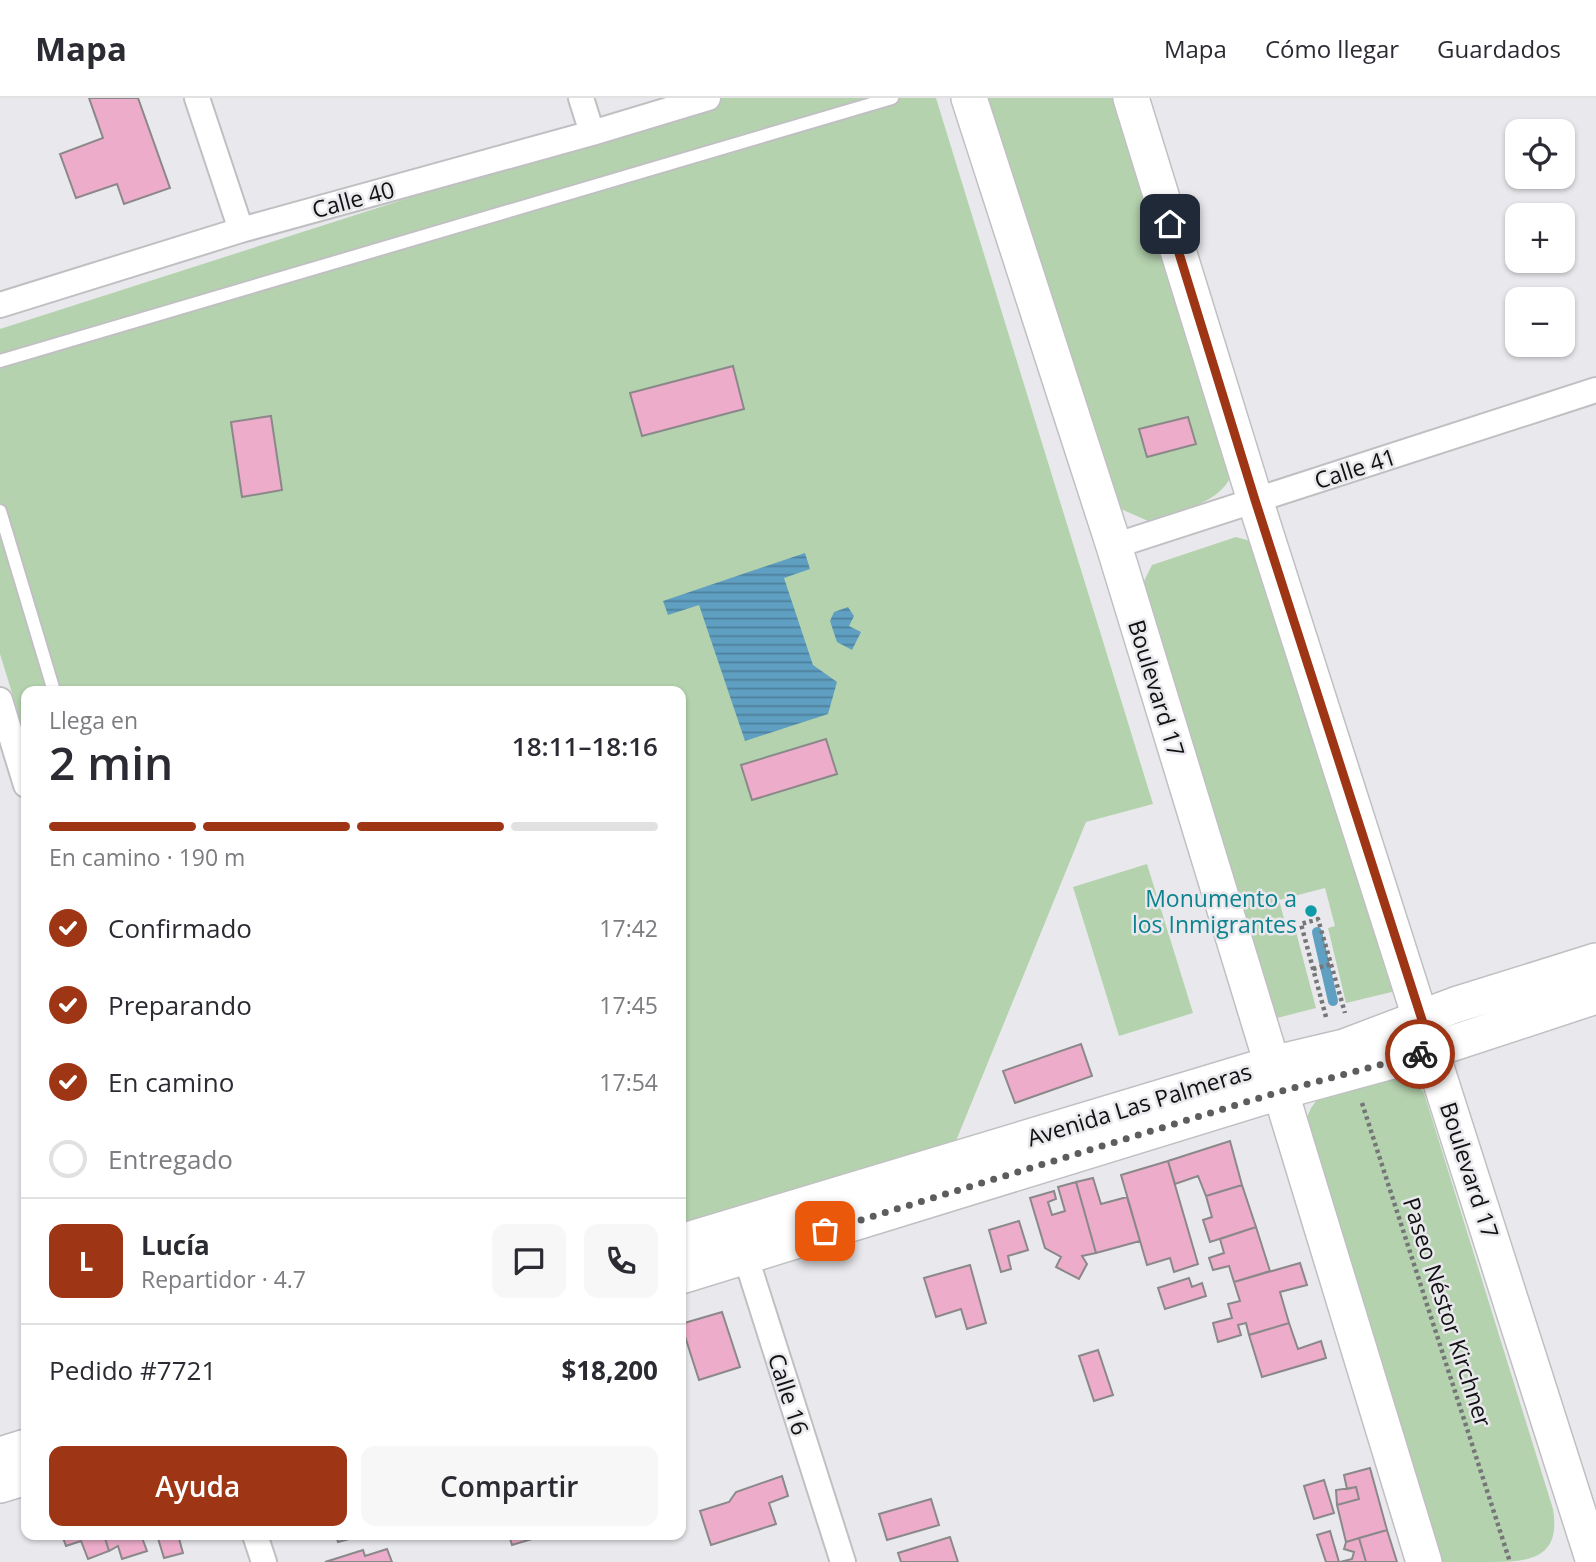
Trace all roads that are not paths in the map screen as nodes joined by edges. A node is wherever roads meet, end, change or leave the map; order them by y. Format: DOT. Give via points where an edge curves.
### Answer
graph roads {
  1 [pos="197,98"];
  2 [pos="581,98"];
  3 [pos="708,98"];
  4 [pos="892,98"];
  5 [pos="969,98"];
  6 [pos="1131,98"];
  7 [pos="592,133"];
  8 [pos="241,230"];
  9 [pos="0,305"];
  10 [pos="0,361"];
  11 [pos="1596,390"];
  12 [pos="1255,500"];
  13 [pos="0,511"];
  14 [pos="1114,546"];
  15 [pos="52,686"];
  16 [pos="0,700"];
  17 [pos="21,769"];
  18 [pos="1596,961"];
  19 [pos="1596,996"];
  20 [pos="1421,1018"];
  21 [pos="1432,1051"];
  22 [pos="1277,1077"];
  23 [pos="741,1240"];
  24 [pos="686,1242"];
  25 [pos="686,1273"];
  26 [pos="21,1449"];
  27 [pos="0,1455"];
  28 [pos="21,1479"];
  29 [pos="0,1485"];
  30 [pos="257,1540"];
  31 [pos="264,1562"];
  32 [pos="843,1562"];
  33 [pos="1424,1562"];
  34 [pos="1594,1562"];
  1 -- 8 [label="street"];
  2 -- 7 [label="street"];
  3 -- 7 [label="street, Calle 40"];
  4 -- 10 [label="lane"];
  5 -- 14 [label="main road, Boulevard 17"];
  6 -- 12 [label="main road, Boulevard 17"];
  7 -- 8 [label="street, Calle 40"];
  8 -- 9 [label="street, Calle 40"];
  11 -- 12 [label="street, Calle 41"];
  12 -- 14 [label="street, Calle 41"];
  12 -- 20 [label="main road, Boulevard 17"];
  13 -- 15 [label="lane"];
  14 -- 22 [label="main road, Boulevard 17"];
  16 -- 17 [label="street"];
  18 -- 20 [label="main road, Avenida Las Palmeras"];
  19 -- 21 [label="main road, Avenida Las Palmeras"];
  20 -- 21 [label="main road, Boulevard 17"];
  20 -- 22 [label="main road, Avenida Las Palmeras"];
  21 -- 22 [label="main road, Avenida Las Palmeras" via="1352,1072"];
  21 -- 34 [label="main road, Boulevard 17"];
  22 -- 23 [label="main road, Avenida Las Palmeras"];
  22 -- 33 [label="main road, Boulevard 17"];
  23 -- 24 [label="main road, Avenida Las Palmeras"];
  23 -- 25 [label="main road, Avenida Las Palmeras"];
  23 -- 32 [label="street, Calle 16"];
  26 -- 27 [label="main road"];
  28 -- 29 [label="main road"];
  30 -- 31 [label="street"];
}
